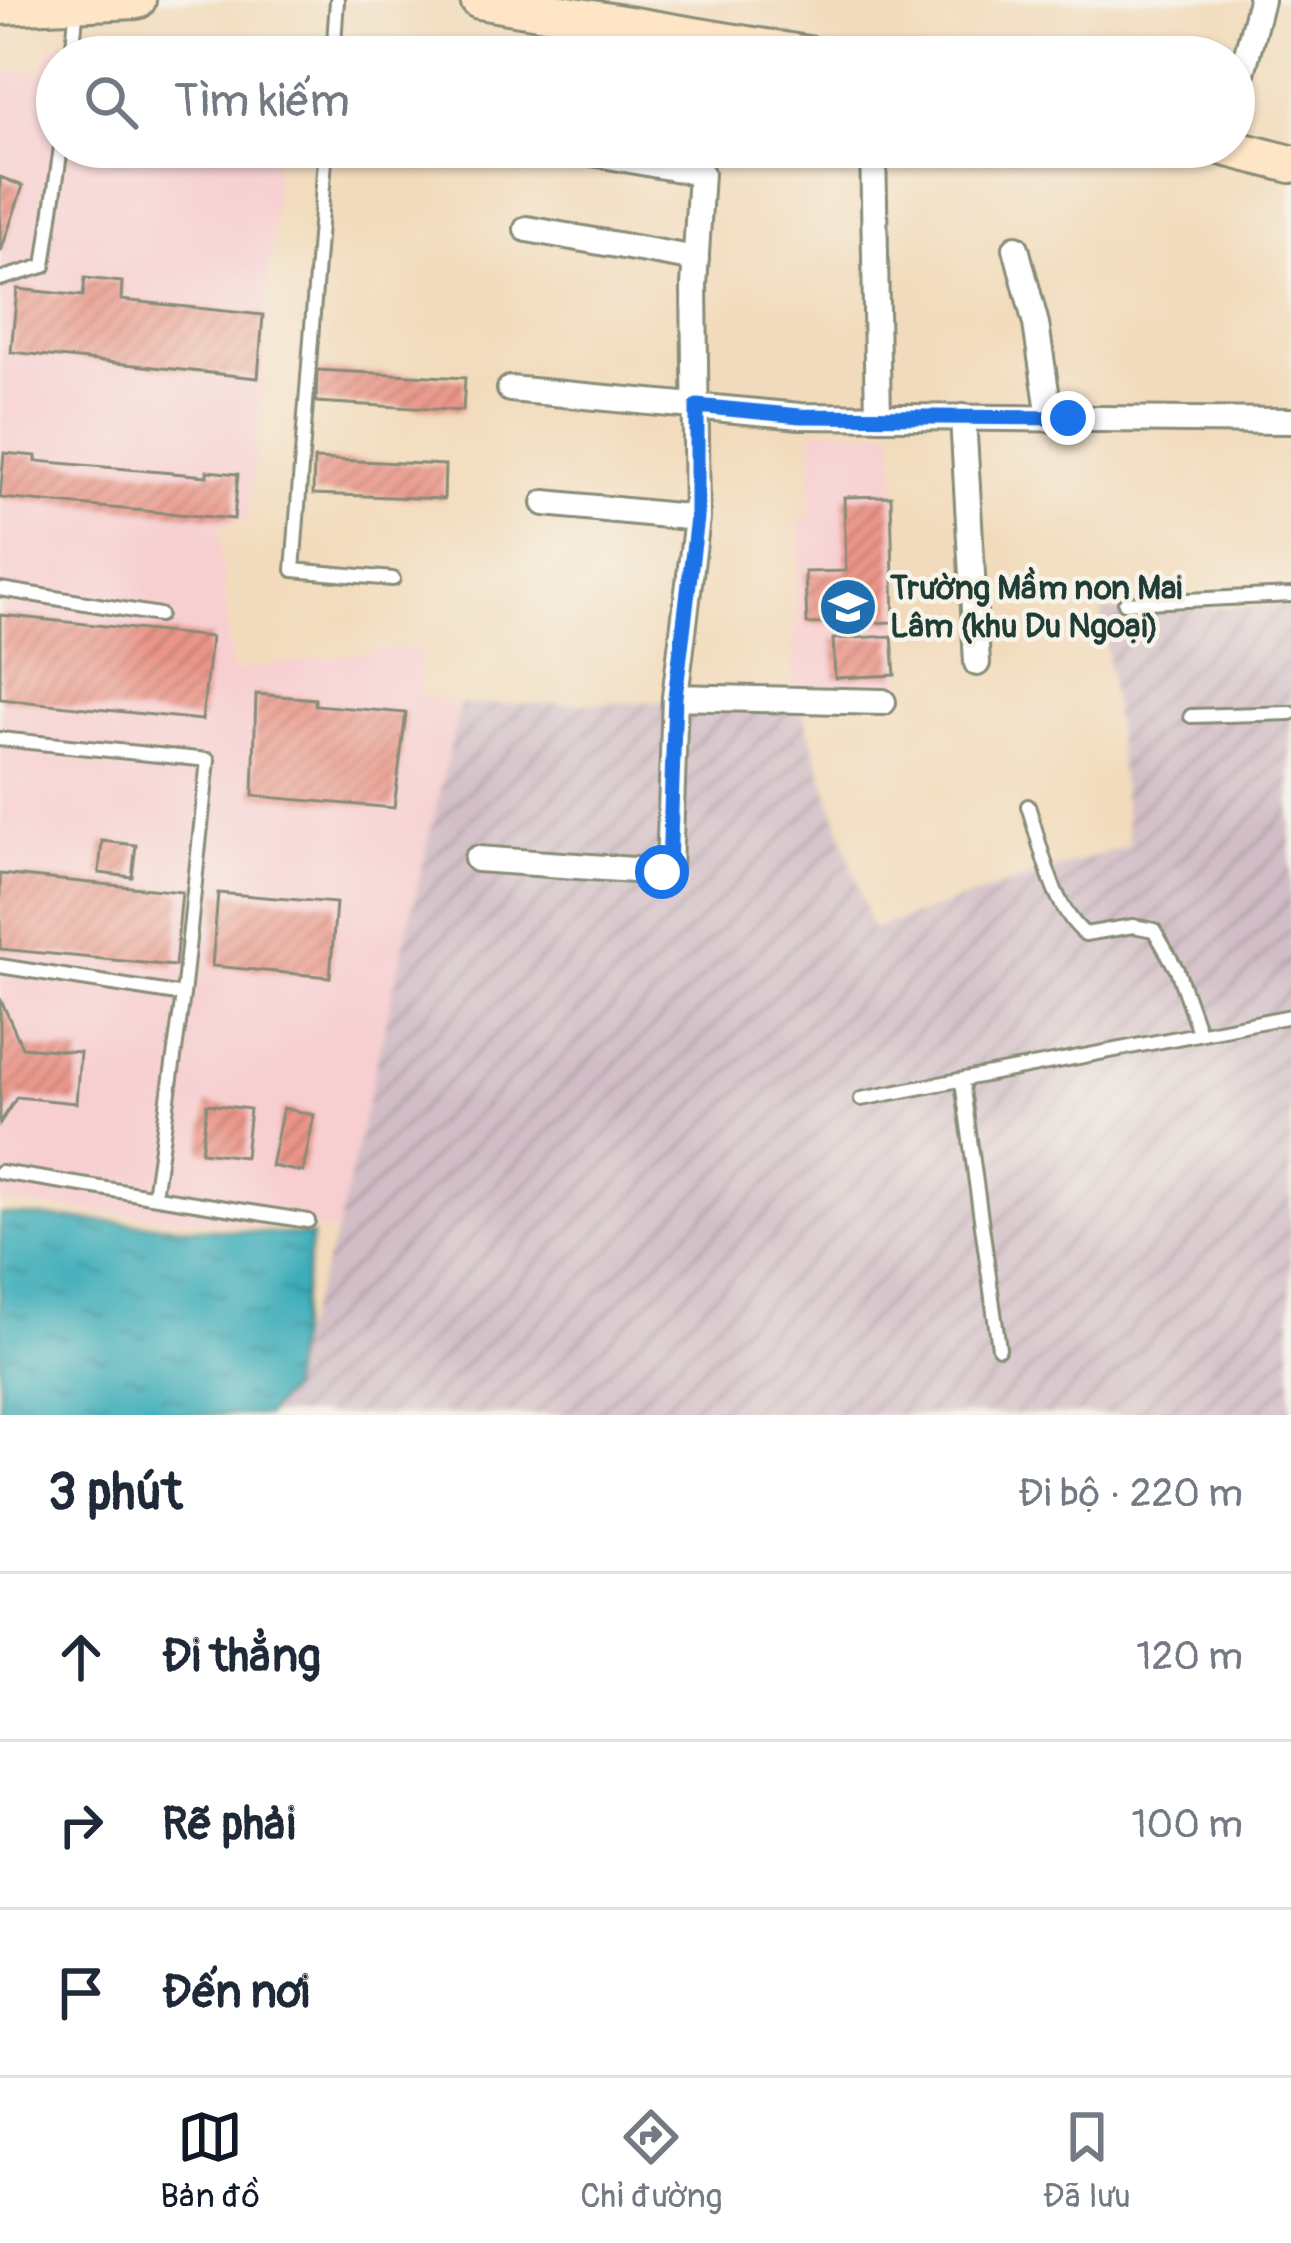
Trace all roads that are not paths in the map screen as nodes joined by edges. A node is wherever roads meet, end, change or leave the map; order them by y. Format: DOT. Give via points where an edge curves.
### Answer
graph roads {
  1 [pos="137,0"];
  2 [pos="337,0"];
  3 [pos="479,0"];
  4 [pos="1261,0"];
  5 [pos="77,3"];
  6 [pos="0,6"];
  7 [pos="74,36"];
  8 [pos="334,36"];
  9 [pos="693,36"];
  10 [pos="1252,36"];
  11 [pos="1255,152"];
  12 [pos="1291,164"];
  13 [pos="58,168"];
  14 [pos="324,168"];
  15 [pos="673,168"];
  16 [pos="873,168"];
  17 [pos="527,230"];
  18 [pos="1016,248"];
  19 [pos="696,259"];
  20 [pos="0,279"];
  21 [pos="510,389"];
  22 [pos="697,406"];
  23 [pos="878,417"];
  24 [pos="963,417"];
  25 [pos="1050,418"];
  26 [pos="1291,421"];
  27 [pos="544,503"];
  28 [pos="697,518"];
  29 [pos="394,579"];
  30 [pos="0,589"];
  31 [pos="1291,595"];
  32 [pos="1125,604"];
  33 [pos="159,615"];
  34 [pos="977,664"];
  35 [pos="675,697"];
  36 [pos="883,702"];
  37 [pos="1291,713"];
  38 [pos="1191,716"];
  39 [pos="0,739"];
  40 [pos="1028,806"];
  41 [pos="477,859"];
  42 [pos="0,966"];
  43 [pos="183,995"];
  44 [pos="1291,1016"];
  45 [pos="1199,1032"];
  46 [pos="962,1082"];
  47 [pos="860,1099"];
  48 [pos="0,1172"];
  49 [pos="154,1196"];
  50 [pos="308,1221"];
  51 [pos="999,1348"];
  1 -- 5 [label="main road"];
  2 -- 8 [label="lane"];
  3 -- 9 [label="main road"];
  4 -- 10 [label="street"];
  5 -- 6 [label="main road"];
  5 -- 7 [label="lane"];
  11 -- 12 [label="main road"];
  13 -- 20 [label="lane" via="44,266"];
  14 -- 29 [label="lane" via="292,570"];
  15 -- 19 [label="street" via="700,173"];
  16 -- 23 [label="street"];
  17 -- 19 [label="street"];
  18 -- 25 [label="street"];
  19 -- 22 [label="street"];
  21 -- 22 [label="street"];
  22 -- 23 [label="street"];
  22 -- 28 [label="street"];
  23 -- 24 [label="street"];
  24 -- 25 [label="street"];
  24 -- 34 [label="street"];
  25 -- 26 [label="street"];
  27 -- 28 [label="street"];
  28 -- 35 [label="street"];
  30 -- 33 [label="lane"];
  31 -- 32 [label="lane"];
  35 -- 36 [label="street"];
  35 -- 41 [label="street" via="669,868"];
  37 -- 38 [label="lane"];
  39 -- 43 [label="lane" via="208,760"];
  40 -- 45 [label="lane" via="1069,918 1085,934 1154,930"];
  42 -- 43 [label="lane"];
  43 -- 49 [label="lane"];
  44 -- 45 [label="lane"];
  45 -- 46 [label="lane"];
  46 -- 47 [label="lane"];
  46 -- 51 [label="lane"];
  48 -- 49 [label="lane"];
  49 -- 50 [label="lane"];
}
